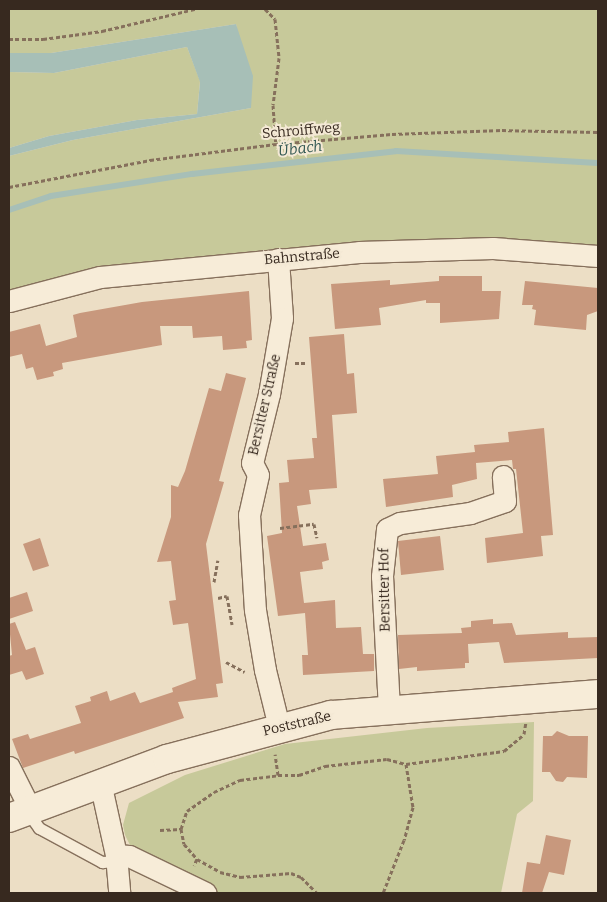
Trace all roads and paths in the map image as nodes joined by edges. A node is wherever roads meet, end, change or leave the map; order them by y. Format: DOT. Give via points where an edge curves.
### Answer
graph roads {
  1 [pos="195,9"];
  2 [pos="265,9"];
  3 [pos="9,39"];
  4 [pos="598,132"];
  5 [pos="276,144"];
  6 [pos="9,187"];
  7 [pos="598,256"];
  8 [pos="278,259"];
  9 [pos="9,301"];
  10 [pos="503,476"];
  11 [pos="280,528"];
  12 [pos="317,538"];
  13 [pos="218,560"];
  14 [pos="214,582"];
  15 [pos="218,598"];
  16 [pos="232,625"];
  17 [pos="598,694"];
  18 [pos="389,709"];
  19 [pos="528,715"];
  20 [pos="277,739"];
  21 [pos="406,764"];
  22 [pos="9,767"];
  23 [pos="278,775"];
  24 [pos="100,782"];
  25 [pos="22,812"];
  26 [pos="181,829"];
  27 [pos="160,830"];
  28 [pos="117,858"];
  29 [pos="197,859"];
  30 [pos="185,882"];
  31 [pos="120,893"];
  32 [pos="206,893"];
  33 [pos="317,893"];
  34 [pos="383,893"];
  1 -- 3 [label="path" via="102,30"];
  2 -- 5 [label="path" via="275,19 278,58 273,105"];
  4 -- 5 [label="path, Schroiffweg" via="401,133"];
  5 -- 6 [label="path, Schroiffweg" via="150,160"];
  7 -- 8 [label="street, Bahnstraße" via="494,248"];
  8 -- 9 [label="street, Bahnstraße" via="100,277"];
  8 -- 20 [label="street, Bersitter Straße" via="282,318 269,394 252,464 258,475 249,524 255,610"];
  10 -- 18 [label="street, Bersitter Hof" via="506,501 470,513 400,523 388,529 382,576"];
  11 -- 12 [label="path" via="314,524"];
  13 -- 14 [label="path"];
  15 -- 16 [label="path" via="227,596"];
  17 -- 18 [label="main road, Poststraße"];
  18 -- 20 [label="main road, Poststraße" via="331,715"];
  19 -- 21 [label="path" via="524,734 504,751"];
  20 -- 23 [label="path"];
  20 -- 24 [label="main road, Poststraße"];
  21 -- 23 [label="path" via="387,759 325,766 299,775"];
  21 -- 34 [label="path" via="413,806"];
  22 -- 25 [label="street"];
  23 -- 26 [label="path" via="240,780 214,792 187,811"];
  24 -- 25 [label="main road, Poststraße"];
  24 -- 28 [label="street"];
  25 -- 28 [label="lane" via="40,828 102,862"];
  26 -- 27 [label="path"];
  26 -- 29 [label="path" via="184,844"];
  28 -- 30 [label="street" via="129,856"];
  28 -- 31 [label="street"];
  29 -- 30 [label="path"];
  29 -- 33 [label="path" via="220,872 240,877 290,873 302,877"];
  30 -- 32 [label="street"];
}
